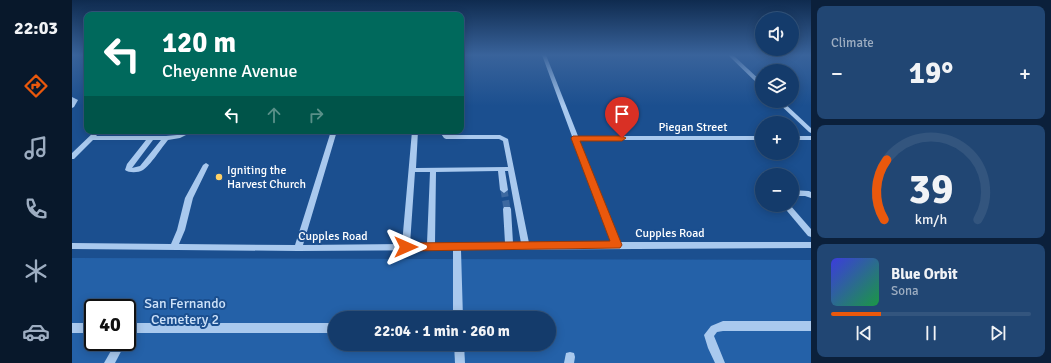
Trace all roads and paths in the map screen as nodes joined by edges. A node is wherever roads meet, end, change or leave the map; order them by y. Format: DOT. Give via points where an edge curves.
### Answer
graph roads {
  1 [pos="550,72"];
  2 [pos="72,99"];
  3 [pos="72,106"];
  4 [pos="786,108"];
  5 [pos="811,131"];
  6 [pos="95,134"];
  7 [pos="184,134"];
  8 [pos="333,134"];
  9 [pos="415,134"];
  10 [pos="444,134"];
  11 [pos="91,138"];
  12 [pos="151,138"];
  13 [pos="166,138"];
  14 [pos="575,138"];
  15 [pos="755,138"];
  16 [pos="799,138"];
  17 [pos="811,138"];
  18 [pos="72,157"];
  19 [pos="206,164"];
  20 [pos="501,169"];
  21 [pos="511,169"];
  22 [pos="412,170"];
  23 [pos="433,170"];
  24 [pos="504,190"];
  25 [pos="799,193"];
  26 [pos="811,195"];
  27 [pos="507,209"];
  28 [pos="792,212"];
  29 [pos="809,231"];
  30 [pos="616,245"];
  31 [pos="72,246"];
  32 [pos="457,246"];
  33 [pos="509,246"];
  34 [pos="526,246"];
  35 [pos="811,246"];
  36 [pos="174,247"];
  37 [pos="406,247"];
  38 [pos="431,247"];
  39 [pos="298,248"];
  40 [pos="458,311"];
  41 [pos="811,326"];
  42 [pos="72,328"];
  43 [pos="84,328"];
  44 [pos="328,328"];
  45 [pos="136,329"];
  46 [pos="115,351"];
  47 [pos="459,351"];
  48 [pos="108,363"];
  49 [pos="460,363"];
  50 [pos="720,363"];
  1 -- 14 [label="street"];
  2 -- 3 [label="street" via="75,100"];
  4 -- 5 [label="street"];
  6 -- 11 [label="street"];
  7 -- 13 [label="street"];
  8 -- 39 [label="street"];
  9 -- 22 [label="street"];
  10 -- 21 [label="street" via="446,137 504,138"];
  11 -- 12 [label="street"];
  11 -- 18 [label="street"];
  12 -- 13 [label="street"];
  12 -- 13 [label="street" via="128,170 142,168"];
  14 -- 15 [label="street, Piegan Street"];
  14 -- 30 [label="street"];
  16 -- 17 [label="street"];
  19 -- 36 [label="street" via="189,198"];
  20 -- 21 [label="street"];
  20 -- 23 [label="street"];
  20 -- 24 [label="street"];
  21 -- 34 [label="street"];
  22 -- 23 [label="street"];
  22 -- 37 [label="street"];
  23 -- 38 [label="street"];
  25 -- 26 [label="street"];
  27 -- 33 [label="street"];
  28 -- 29 [label="street"];
  30 -- 34 [label="street, Cupples Road"];
  30 -- 35 [label="street, Cupples Road"];
  31 -- 36 [label="street, Cupples Road"];
  32 -- 33 [label="street, Cupples Road"];
  32 -- 38 [label="street, Cupples Road"];
  32 -- 40 [label="street"];
  33 -- 34 [label="street, Cupples Road"];
  36 -- 39 [label="street, Cupples Road"];
  37 -- 38 [label="street, Cupples Road"];
  37 -- 39 [label="street, Cupples Road"];
  41 -- 50 [label="street" via="723,326 714,329 709,335"];
  42 -- 43 [label="street"];
  44 -- 45 [label="street"];
  46 -- 48 [label="street"];
  47 -- 49 [label="street"];
}
